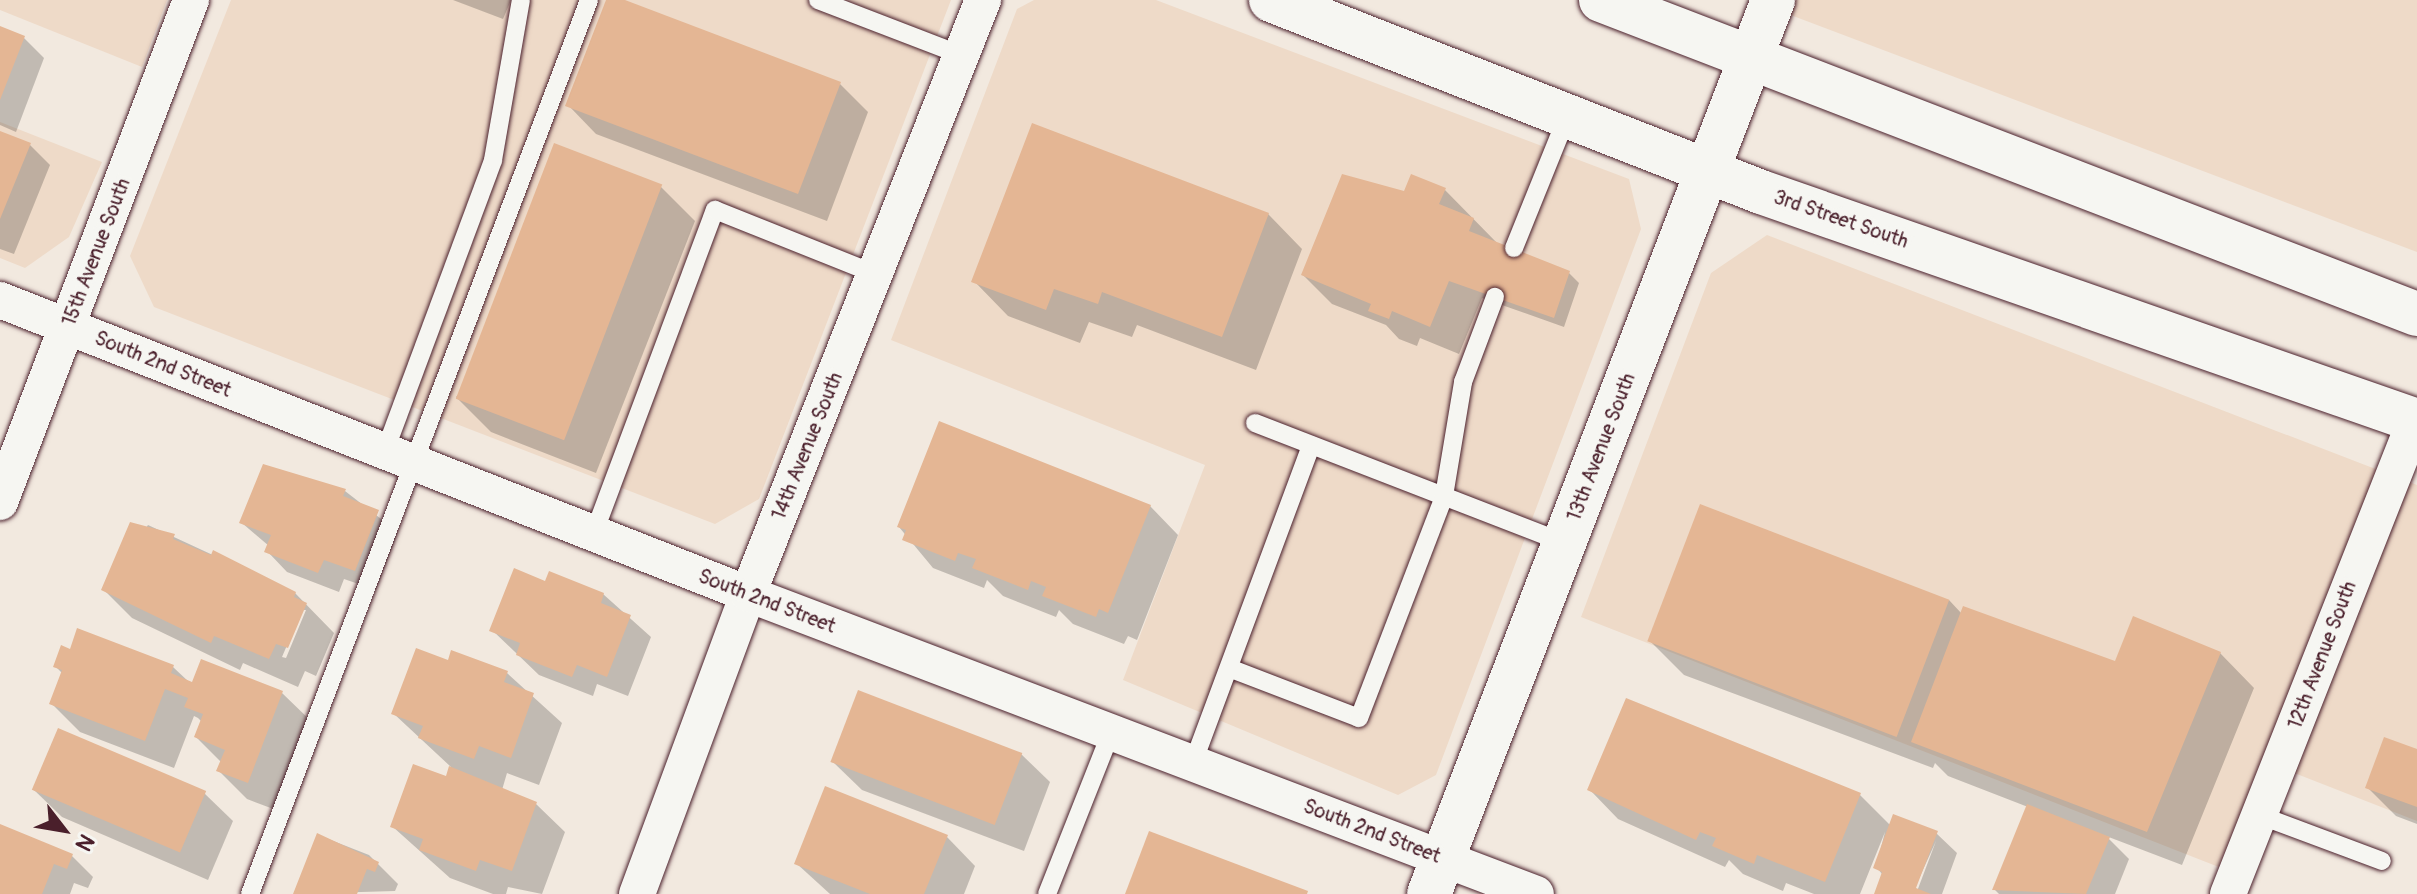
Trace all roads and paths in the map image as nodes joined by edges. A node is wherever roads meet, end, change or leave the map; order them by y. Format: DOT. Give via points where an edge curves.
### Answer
graph roads {
  1 [pos="191,0"];
  2 [pos="521,0"];
  3 [pos="589,0"];
  4 [pos="818,0"];
  5 [pos="983,0"];
  6 [pos="1271,0"];
  7 [pos="1773,0"];
  8 [pos="1605,1"];
  9 [pos="961,55"];
  10 [pos="1750,61"];
  11 [pos="1567,117"];
  12 [pos="1707,171"];
  13 [pos="1514,248"];
  14 [pos="875,274"];
  15 [pos="1495,297"];
  16 [pos="0,300"];
  17 [pos="2417,314"];
  18 [pos="68,326"];
  19 [pos="2416,420"];
  20 [pos="1255,423"];
  21 [pos="1311,445"];
  22 [pos="399,457"];
  23 [pos="1444,496"];
  24 [pos="0,502"];
  25 [pos="594,533"];
  26 [pos="1564,543"];
  27 [pos="748,594"];
  28 [pos="1229,668"];
  29 [pos="1111,732"];
  30 [pos="1193,763"];
  31 [pos="2259,815"];
  32 [pos="2382,861"];
  33 [pos="1436,876"];
  34 [pos="250,894"];
  35 [pos="637,894"];
  36 [pos="1047,894"];
  37 [pos="1536,894"];
  38 [pos="2228,894"];
  1 -- 18 [label="street, 15th Avenue South"];
  2 -- 22 [label="lane" via="493,160"];
  3 -- 22 [label="lane"];
  4 -- 9 [label="lane"];
  5 -- 9 [label="street, 14th Avenue South"];
  6 -- 11 [label="main road, 3rd Street South"];
  7 -- 10 [label="main road, 13th Avenue South"];
  8 -- 10 [label="main road"];
  9 -- 14 [label="street, 14th Avenue South"];
  10 -- 12 [label="main road, 13th Avenue South"];
  10 -- 17 [label="main road"];
  11 -- 12 [label="main road, 3rd Street South"];
  11 -- 13 [label="lane"];
  12 -- 19 [label="main road, 3rd Street South"];
  12 -- 26 [label="main road, 13th Avenue South"];
  14 -- 25 [label="lane" via="715,210"];
  14 -- 27 [label="street, 14th Avenue South"];
  15 -- 23 [label="lane" via="1463,382"];
  16 -- 18 [label="street, South 2nd Street"];
  18 -- 22 [label="street, South 2nd Street"];
  18 -- 24 [label="street, 15th Avenue South"];
  19 -- 31 [label="street, 12th Avenue South"];
  20 -- 21 [label="lane"];
  21 -- 23 [label="lane"];
  21 -- 28 [label="lane"];
  22 -- 25 [label="street, South 2nd Street"];
  22 -- 34 [label="lane"];
  23 -- 26 [label="lane"];
  23 -- 28 [label="lane" via="1359,718"];
  25 -- 27 [label="street, South 2nd Street"];
  26 -- 33 [label="main road, 13th Avenue South"];
  27 -- 29 [label="street, South 2nd Street"];
  27 -- 35 [label="street, 14th Avenue South"];
  28 -- 30 [label="lane"];
  29 -- 30 [label="street, South 2nd Street"];
  29 -- 36 [label="lane"];
  30 -- 33 [label="street, South 2nd Street"];
  31 -- 32 [label="lane"];
  31 -- 38 [label="street, 12th Avenue South"];
  33 -- 37 [label="street, South 2nd Street"];
}
